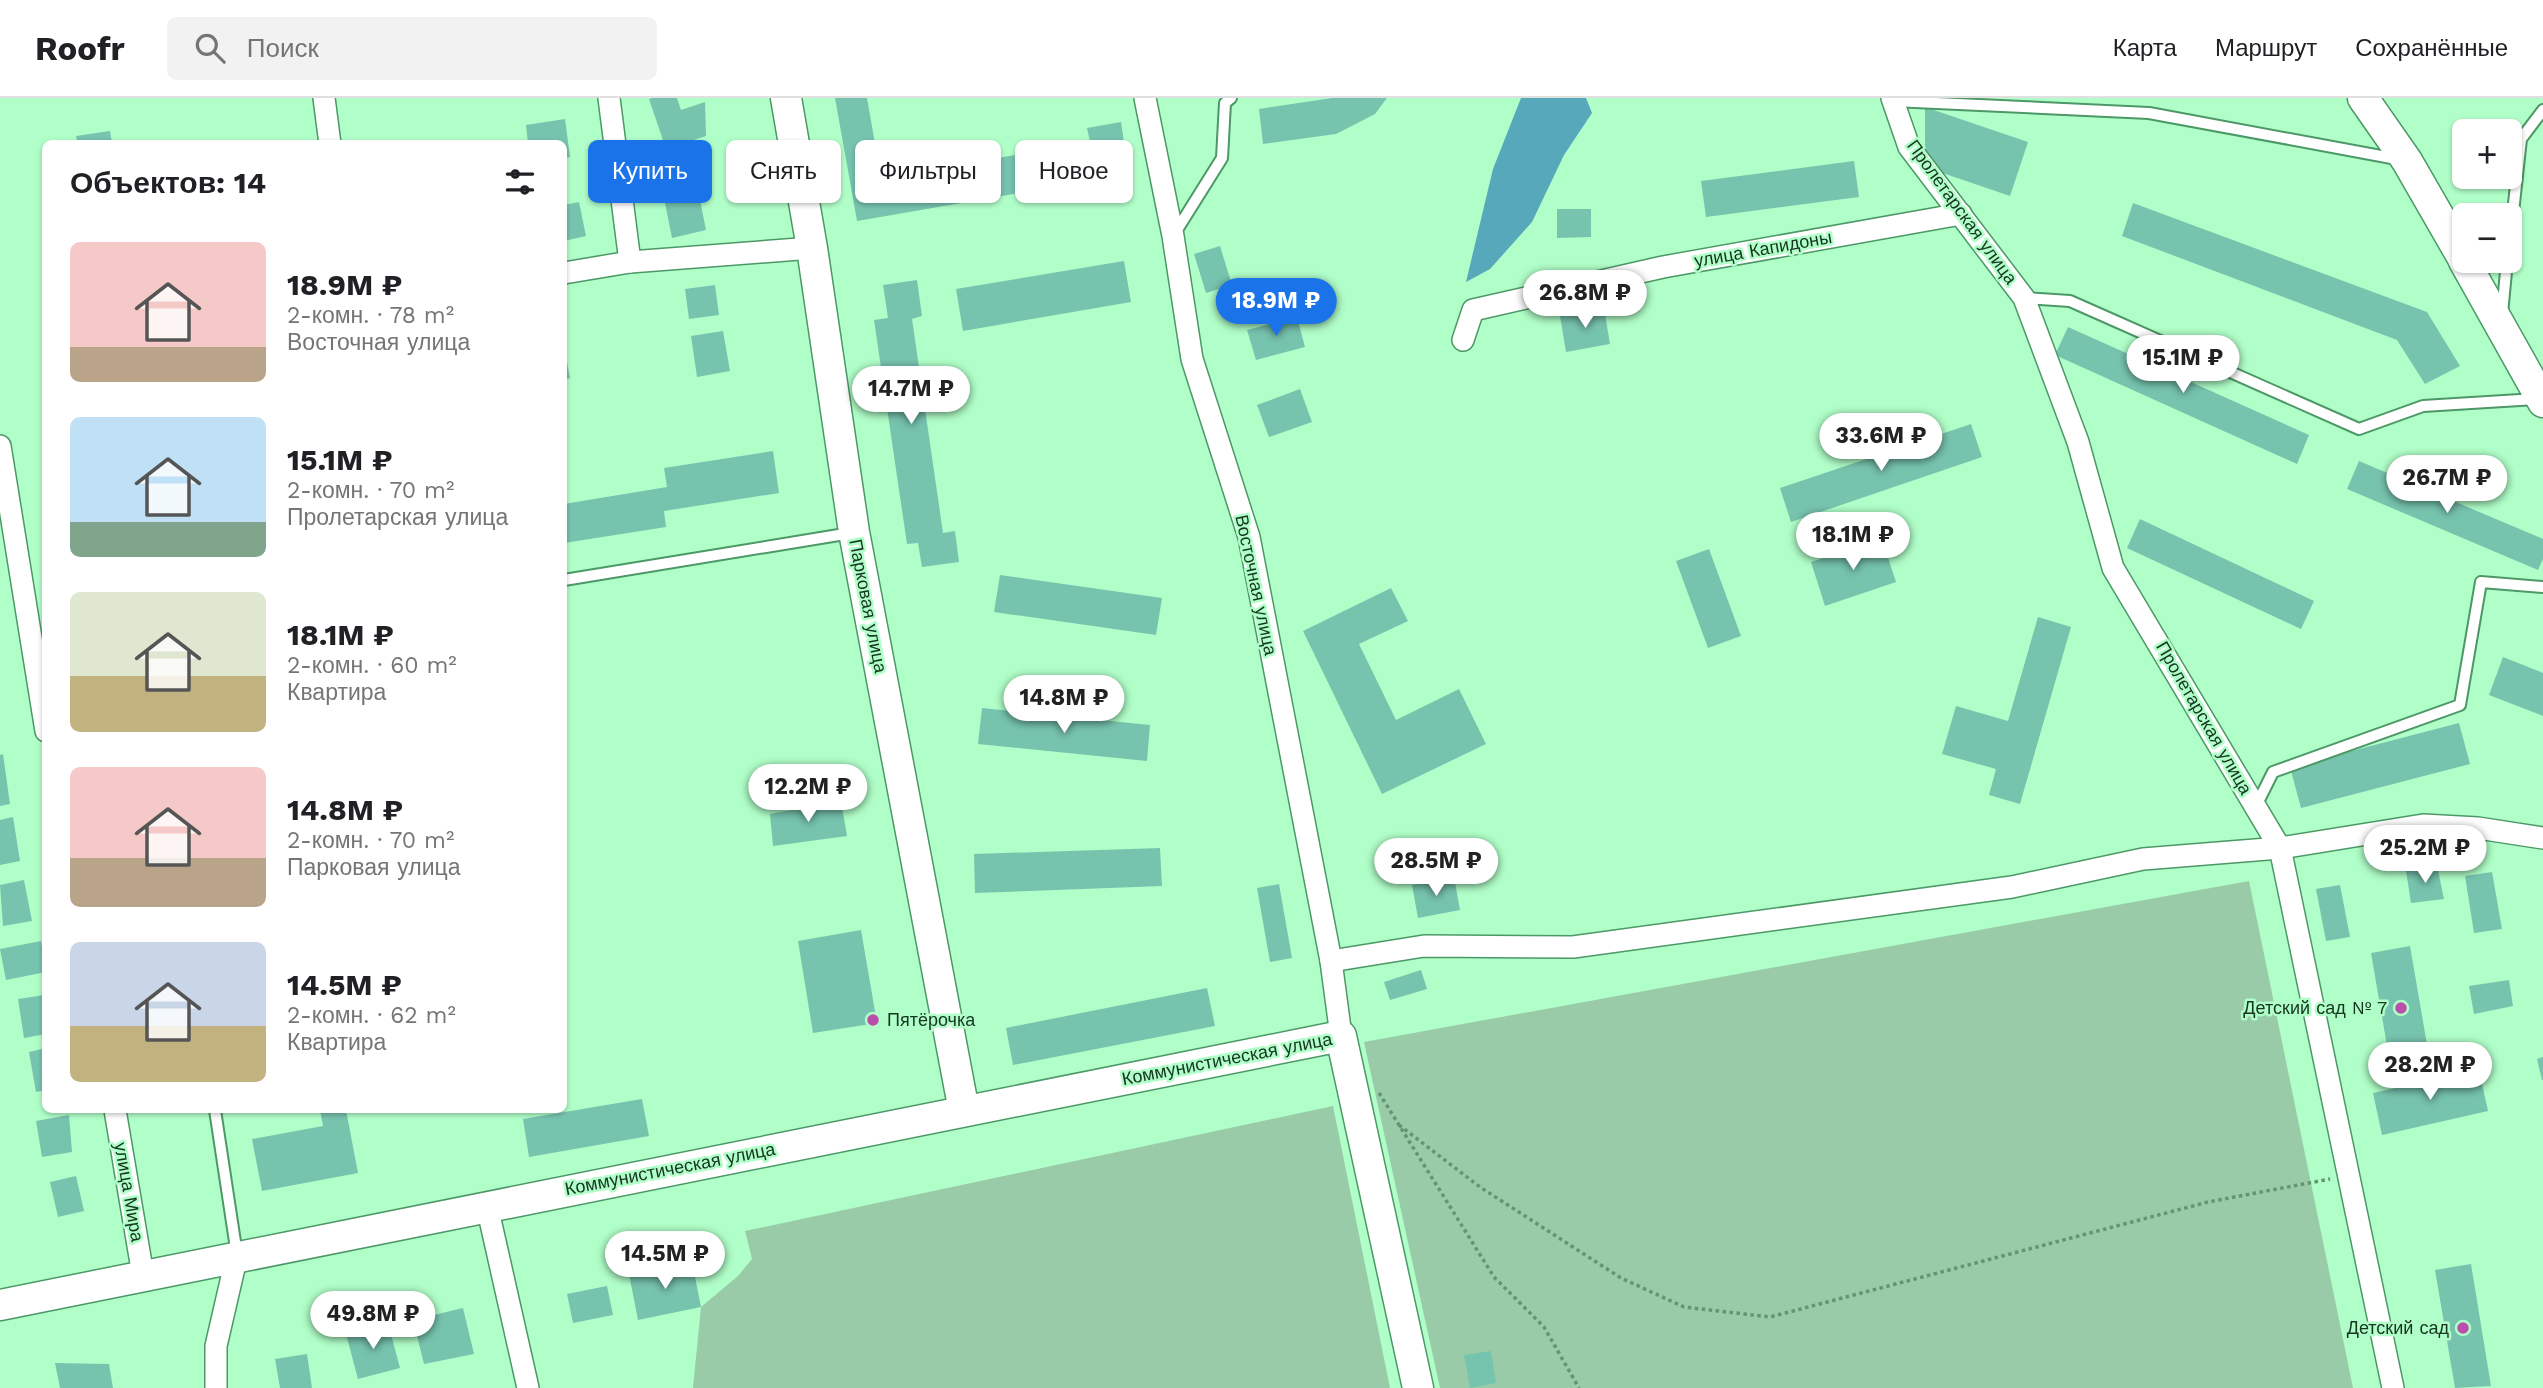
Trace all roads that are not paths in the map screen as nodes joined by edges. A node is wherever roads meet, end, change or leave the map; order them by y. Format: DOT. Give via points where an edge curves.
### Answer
graph roads {
  1 [pos="324,98"];
  2 [pos="609,98"];
  3 [pos="786,98"];
  4 [pos="1145,98"];
  5 [pos="1231,98"];
  6 [pos="2363,98"];
  7 [pos="1893,100"];
  8 [pos="2543,110"];
  9 [pos="329,140"];
  10 [pos="2407,161"];
  11 [pos="2514,203"];
  12 [pos="1961,214"];
  13 [pos="1173,236"];
  14 [pos="2452,239"];
  15 [pos="813,248"];
  16 [pos="630,262"];
  17 [pos="567,272"];
  18 [pos="2472,273"];
  19 [pos="2506,273"];
  20 [pos="2024,298"];
  21 [pos="2501,324"];
  22 [pos="1463,340"];
  23 [pos="2542,400"];
  24 [pos="0,446"];
  25 [pos="854,532"];
  26 [pos="567,580"];
  27 [pos="2543,587"];
  28 [pos="42,706"];
  29 [pos="2256,806"];
  30 [pos="2543,838"];
  31 [pos="2280,848"];
  32 [pos="1331,961"];
  33 [pos="1341,1036"];
  34 [pos="964,1111"];
  35 [pos="116,1113"];
  36 [pos="214,1113"];
  37 [pos="487,1206"];
  38 [pos="237,1255"];
  39 [pos="143,1275"];
  40 [pos="0,1305"];
  41 [pos="216,1388"];
  42 [pos="528,1388"];
  43 [pos="1418,1388"];
  44 [pos="2393,1388"];
  1 -- 9 [label="street"];
  2 -- 16 [label="street"];
  3 -- 15 [label="street, Парковая улица"];
  4 -- 13 [label="street, Восточная улица"];
  5 -- 13 [label="lane" via="1225,103 1222,158"];
  6 -- 10 [label="street"];
  7 -- 10 [label="lane" via="2149,113"];
  7 -- 12 [label="street, Пролетарская улица" via="1909,147"];
  8 -- 11 [label="lane" via="2521,139"];
  10 -- 14 [label="street"];
  12 -- 20 [label="street, Пролетарская улица"];
  12 -- 22 [label="street, улица Капидоны" via="1663,267 1473,310"];
  13 -- 32 [label="street, Восточная улица" via="1192,359 1249,537"];
  15 -- 16 [label="street"];
  15 -- 25 [label="street, Парковая улица"];
  16 -- 17 [label="street"];
  18 -- 21 [label="street"];
  19 -- 21 [label="lane"];
  20 -- 23 [label="lane" via="2070,301 2359,429 2423,406"];
  20 -- 29 [label="street, Пролетарская улица" via="2078,442 2113,568"];
  21 -- 23 [label="street"];
  24 -- 28 [label="street"];
  25 -- 26 [label="lane"];
  25 -- 34 [label="street, Парковая улица"];
  27 -- 29 [label="lane" via="2481,582 2460,705 2273,772"];
  29 -- 31 [label="street, Пролетарская улица"];
  30 -- 31 [label="street" via="2423,825"];
  31 -- 32 [label="street" via="2143,859 2011,887 1573,947 1424,946"];
  31 -- 44 [label="street, Пролетарская улица"];
  32 -- 33 [label="street, Восточная улица"];
  33 -- 34 [label="street, Коммунистическая улица"];
  33 -- 43 [label="street"];
  34 -- 37 [label="street, Коммунистическая улица"];
  35 -- 39 [label="street, улица Мира"];
  36 -- 38 [label="lane"];
  37 -- 38 [label="street, Коммунистическая улица"];
  37 -- 42 [label="street"];
  38 -- 39 [label="street, Коммунистическая улица"];
  38 -- 41 [label="street" via="216,1346"];
  39 -- 40 [label="street, Коммунистическая улица"];
}
